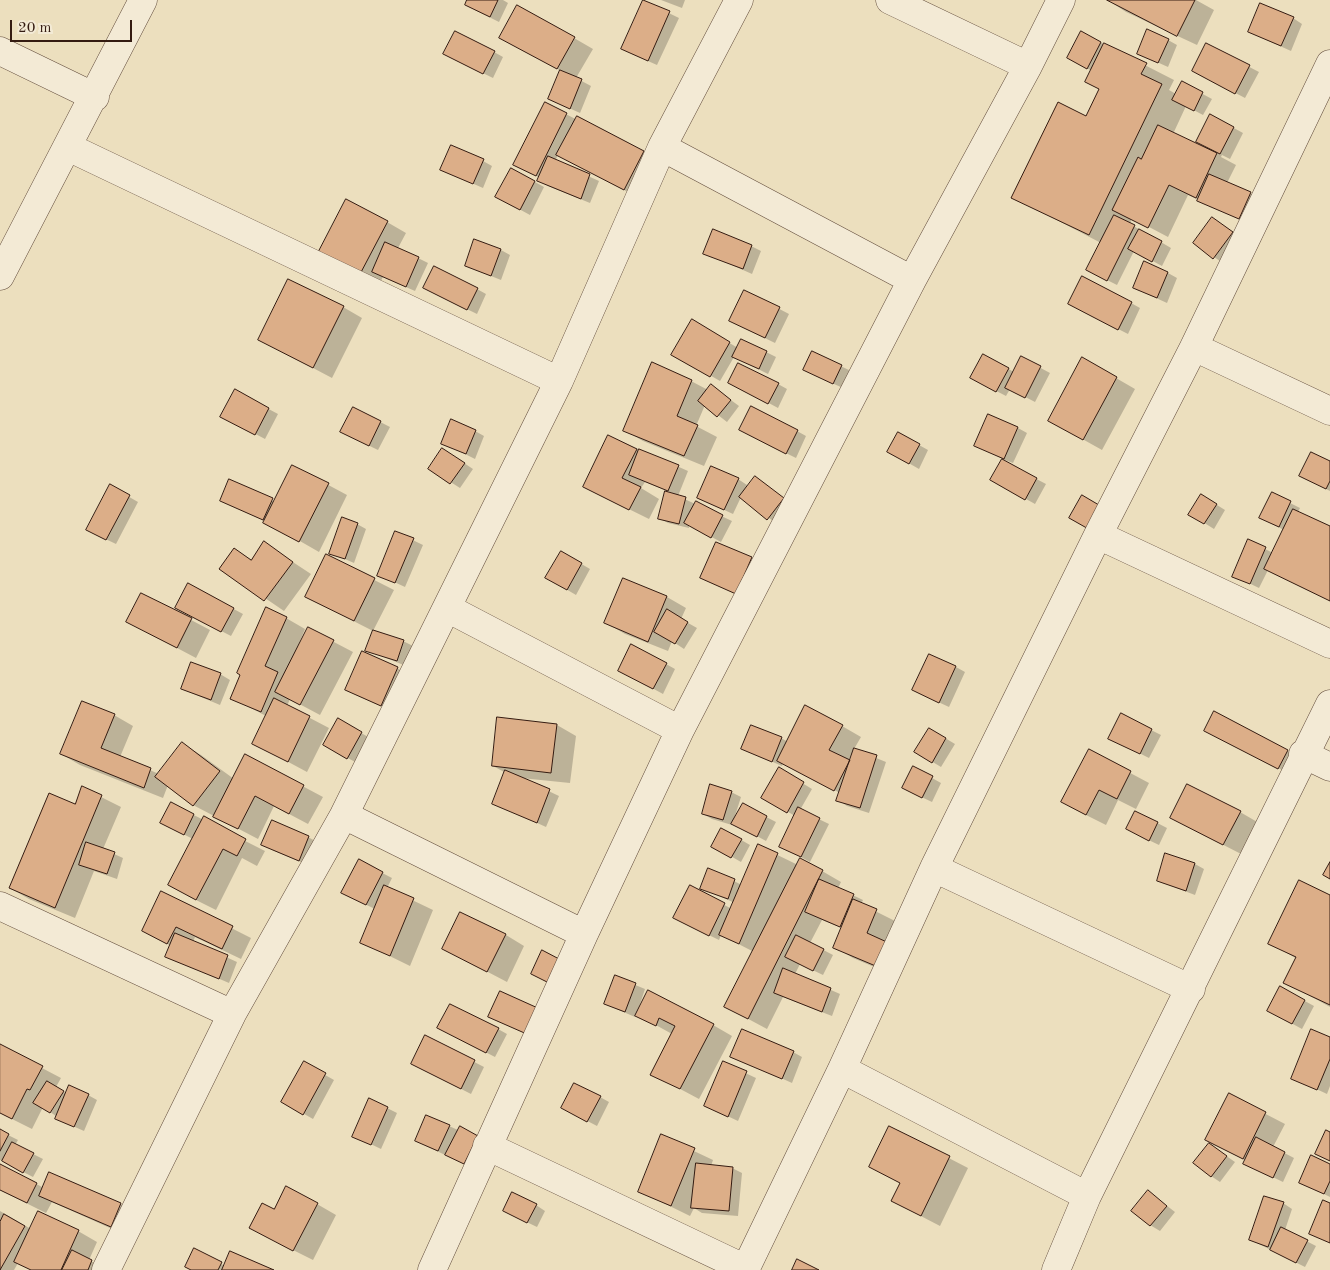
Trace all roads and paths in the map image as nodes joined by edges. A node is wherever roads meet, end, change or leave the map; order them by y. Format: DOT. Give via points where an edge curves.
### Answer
graph roads {
  1 [pos="143,0"];
  2 [pos="739,0"];
  3 [pos="890,0"];
  4 [pos="1061,0"];
  5 [pos="0,51"];
  6 [pos="1330,64"];
  7 [pos="1028,66"];
  8 [pos="95,97"];
  9 [pos="68,147"];
  10 [pos="662,147"];
  11 [pos="0,276"];
  12 [pos="912,280"];
  13 [pos="1194,347"];
  14 [pos="559,381"];
  15 [pos="1330,411"];
  16 [pos="1098,535"];
  17 [pos="447,608"];
  18 [pos="1330,644"];
  19 [pos="1330,704"];
  20 [pos="680,730"];
  21 [pos="1303,754"];
  22 [pos="1330,766"];
  23 [pos="344,815"];
  24 [pos="934,868"];
  25 [pos="0,906"];
  26 [pos="584,934"];
  27 [pos="1191,989"];
  28 [pos="232,1014"];
  29 [pos="842,1070"];
  30 [pos="487,1146"];
  31 [pos="1087,1196"];
  32 [pos="106,1270"];
  33 [pos="432,1270"];
  34 [pos="746,1270"];
  35 [pos="1056,1270"];
  1 -- 8 [label="street"];
  2 -- 10 [label="street"];
  3 -- 7 [label="street"];
  4 -- 7 [label="street"];
  5 -- 8 [label="street"];
  6 -- 13 [label="street"];
  7 -- 12 [label="street"];
  8 -- 9 [label="street"];
  9 -- 11 [label="street"];
  9 -- 14 [label="street"];
  10 -- 12 [label="street"];
  10 -- 14 [label="street"];
  12 -- 20 [label="street"];
  13 -- 15 [label="street"];
  13 -- 16 [label="street"];
  14 -- 17 [label="street"];
  16 -- 18 [label="street"];
  16 -- 24 [label="street"];
  17 -- 20 [label="street"];
  17 -- 23 [label="street"];
  19 -- 21 [label="street"];
  20 -- 26 [label="street"];
  21 -- 22 [label="street"];
  21 -- 27 [label="street"];
  23 -- 26 [label="street"];
  23 -- 28 [label="street"];
  24 -- 27 [label="street"];
  24 -- 29 [label="street"];
  25 -- 28 [label="street"];
  26 -- 30 [label="street"];
  27 -- 31 [label="street"];
  28 -- 32 [label="street"];
  29 -- 31 [label="street"];
  29 -- 34 [label="street"];
  30 -- 33 [label="street"];
  30 -- 34 [label="street"];
  31 -- 35 [label="street"];
}
